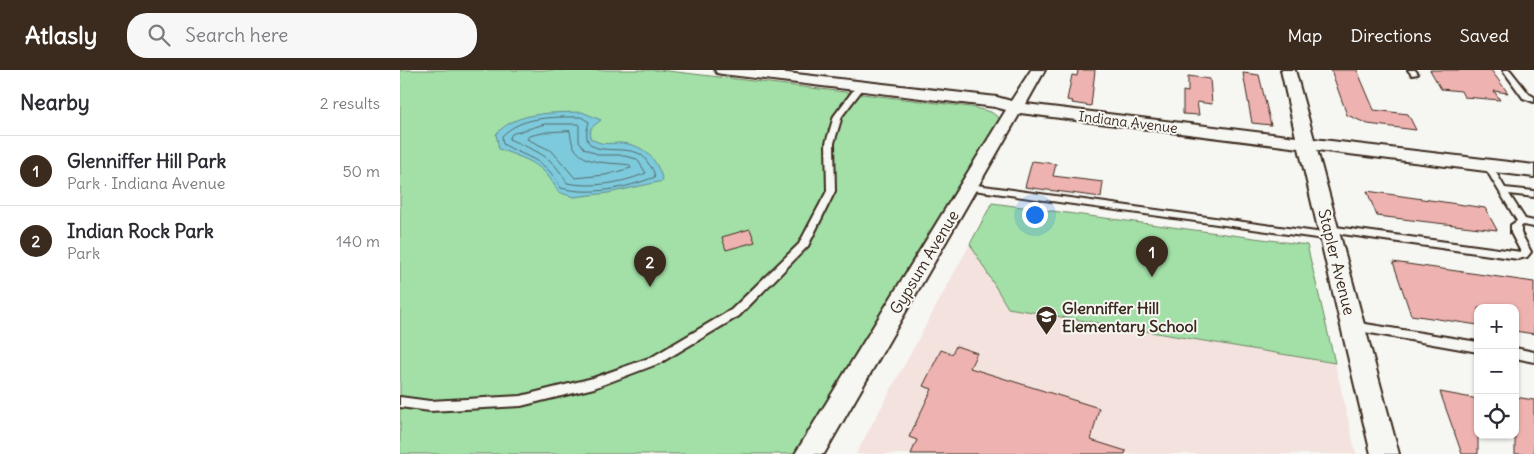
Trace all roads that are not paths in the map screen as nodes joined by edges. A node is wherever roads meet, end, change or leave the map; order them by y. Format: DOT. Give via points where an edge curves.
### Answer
graph roads {
  1 [pos="722,70"];
  2 [pos="1038,70"];
  3 [pos="1288,70"];
  4 [pos="1506,70"];
  5 [pos="860,86"];
  6 [pos="1534,100"];
  7 [pos="1017,108"];
  8 [pos="1307,144"];
  9 [pos="1488,166"];
  10 [pos="1534,171"];
  11 [pos="969,187"];
  12 [pos="1503,190"];
  13 [pos="1534,194"];
  14 [pos="1522,222"];
  15 [pos="1534,224"];
  16 [pos="1330,233"];
  17 [pos="1353,326"];
  18 [pos="1474,346"];
  19 [pos="1519,355"];
  20 [pos="1534,357"];
  21 [pos="400,402"];
  22 [pos="809,454"];
  23 [pos="1385,454"];
  1 -- 5 [label="street, Indiana Avenue"];
  2 -- 7 [label="street, Gypsum Avenue"];
  3 -- 8 [label="street, Stapler Avenue"];
  4 -- 6 [label="lane" via="1526,96"];
  5 -- 7 [label="street, Indiana Avenue" via="997,102"];
  5 -- 21 [label="lane" via="838,116 830,143 831,190 803,246 735,313 656,360 594,383 521,401 430,406"];
  7 -- 8 [label="street, Indiana Avenue"];
  7 -- 11 [label="street, Gypsum Avenue"];
  8 -- 9 [label="street, Indiana Avenue"];
  8 -- 16 [label="street, Stapler Avenue"];
  9 -- 10 [label="street, Indiana Avenue"];
  9 -- 12 [label="lane"];
  11 -- 16 [label="lane"];
  11 -- 22 [label="street, Gypsum Avenue"];
  12 -- 13 [label="lane"];
  12 -- 14 [label="lane"];
  14 -- 15 [label="lane"];
  14 -- 16 [label="lane" via="1516,225 1516,233 1526,252 1518,256"];
  16 -- 17 [label="street, Stapler Avenue"];
  17 -- 18 [label="lane"];
  17 -- 23 [label="street, Stapler Avenue"];
  19 -- 20 [label="lane"];
}
